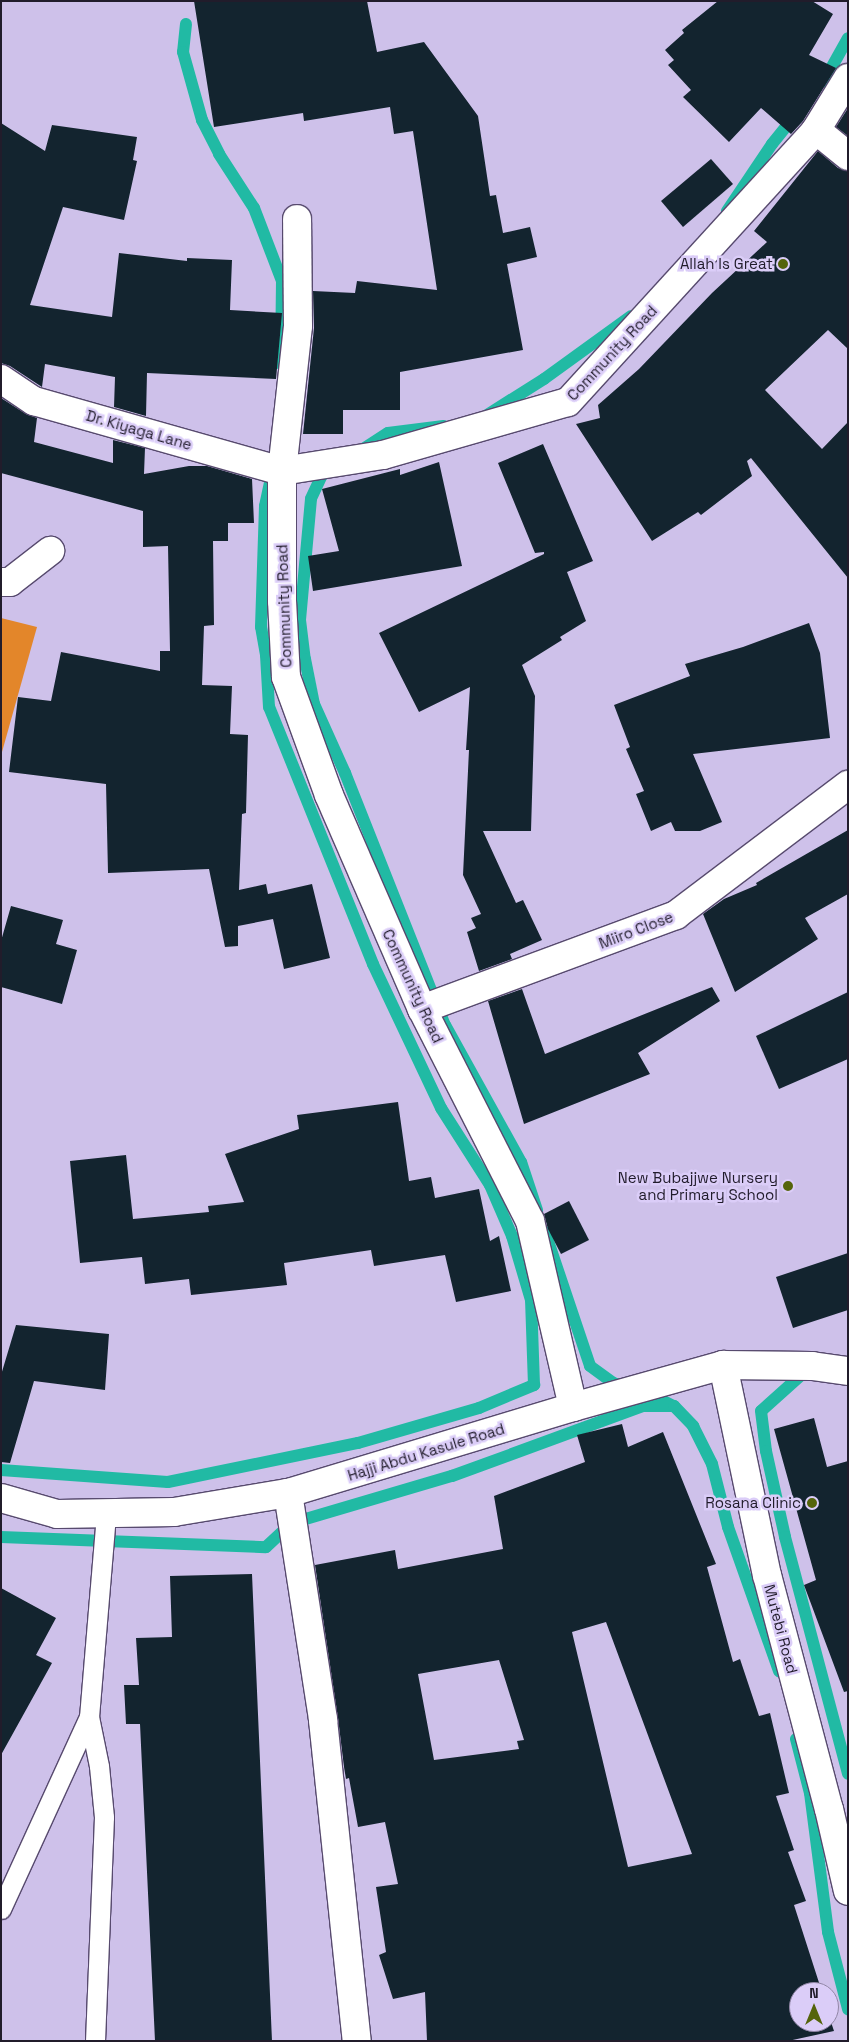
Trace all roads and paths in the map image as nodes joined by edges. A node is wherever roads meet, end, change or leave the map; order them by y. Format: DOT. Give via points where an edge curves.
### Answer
graph roads {
  1 [pos="848,78"];
  2 [pos="816,130"];
  3 [pos="848,156"];
  4 [pos="297,218"];
  5 [pos="1,379"];
  6 [pos="282,471"];
  7 [pos="50,552"];
  8 [pos="1,582"];
  9 [pos="848,785"];
  10 [pos="422,1010"];
  11 [pos="723,1365"];
  12 [pos="848,1371"];
  13 [pos="573,1407"];
  14 [pos="288,1493"];
  15 [pos="1,1498"];
  16 [pos="106,1513"];
  17 [pos="89,1717"];
  18 [pos="848,1891"];
  19 [pos="1,1909"];
  20 [pos="95,2041"];
  21 [pos="357,2041"];
  1 -- 2 [label="street, Community Road"];
  2 -- 3 [label="street"];
  2 -- 6 [label="street, Community Road" via="568,402 383,455"];
  4 -- 6 [label="street" via="298,326"];
  5 -- 6 [label="street, Dr. Kiyaga Lane" via="34,401"];
  6 -- 10 [label="street, Community Road" via="282,601 286,676 329,795"];
  7 -- 8 [label="street" via="10,582"];
  9 -- 10 [label="street, Miiro Close" via="676,915"];
  10 -- 13 [label="street, Community Road" via="530,1221"];
  11 -- 12 [label="street, Hajji Abdu Kasule Road" via="812,1366"];
  11 -- 13 [label="street, Hajji Abdu Kasule Road"];
  11 -- 18 [label="street, Mutebi Road" via="767,1575"];
  13 -- 14 [label="street, Hajji Abdu Kasule Road"];
  14 -- 16 [label="street, Hajji Abdu Kasule Road" via="174,1512"];
  14 -- 21 [label="street" via="323,1720"];
  15 -- 16 [label="street, Hajji Abdu Kasule Road" via="57,1514"];
  16 -- 17 [label="lane"];
  17 -- 19 [label="lane"];
  17 -- 20 [label="lane" via="99,1766 104,1817"];
}
